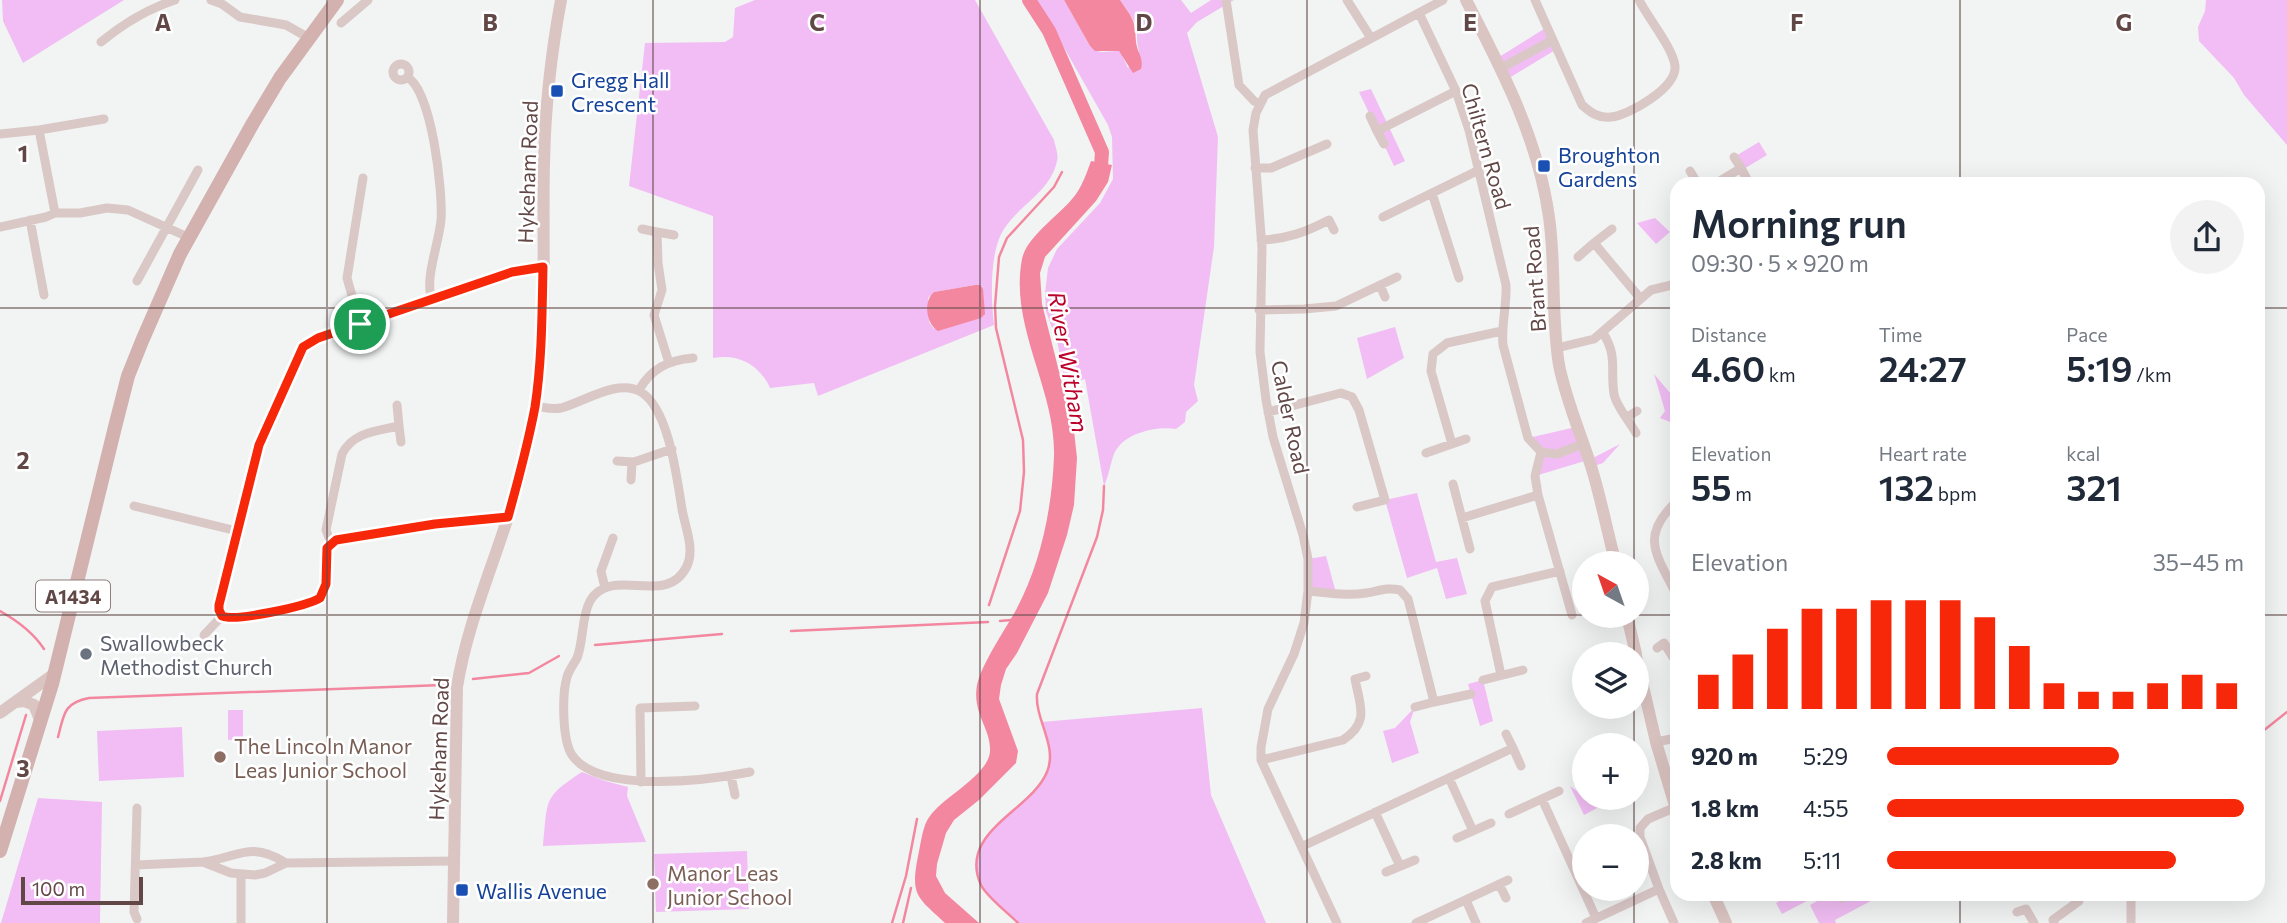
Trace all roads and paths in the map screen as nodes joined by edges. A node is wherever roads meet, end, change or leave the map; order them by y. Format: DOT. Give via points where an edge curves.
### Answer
graph roads {
  1 [pos="175,0"];
  2 [pos="211,0"];
  3 [pos="337,0"];
  4 [pos="368,0"];
  5 [pos="561,0"];
  6 [pos="1226,0"];
  7 [pos="1347,0"];
  8 [pos="1443,0"];
  9 [pos="1466,0"];
  10 [pos="1535,0"];
  11 [pos="1639,0"];
  12 [pos="1419,13"];
  13 [pos="341,23"];
  14 [pos="309,38"];
  15 [pos="1371,38"];
  16 [pos="1553,40"];
  17 [pos="101,42"];
  18 [pos="1503,68"];
  19 [pos="407,77"];
  20 [pos="1456,91"];
  21 [pos="1259,103"];
  22 [pos="1370,116"];
  23 [pos="104,119"];
  24 [pos="39,130"];
  25 [pos="1377,131"];
  26 [pos="0,134"];
  27 [pos="1327,144"];
  28 [pos="1384,144"];
  29 [pos="1734,157"];
  30 [pos="1255,168"];
  31 [pos="1741,168"];
  32 [pos="198,170"];
  33 [pos="1479,170"];
  34 [pos="1690,171"];
  35 [pos="1694,177"];
  36 [pos="1726,177"];
  37 [pos="1746,177"];
  38 [pos="363,178"];
  39 [pos="1432,193"];
  40 [pos="55,213"];
  41 [pos="1383,217"];
  42 [pos="30,220"];
  43 [pos="0,227"];
  44 [pos="166,228"];
  45 [pos="642,229"];
  46 [pos="1612,229"];
  47 [pos="1334,230"];
  48 [pos="657,232"];
  49 [pos="674,235"];
  50 [pos="190,238"];
  51 [pos="1261,240"];
  52 [pos="1594,243"];
  53 [pos="1578,257"];
  54 [pos="543,267"];
  55 [pos="1397,277"];
  56 [pos="1459,278"];
  57 [pos="137,281"];
  58 [pos="1380,285"];
  59 [pos="1670,285"];
  60 [pos="44,295"];
  61 [pos="1385,297"];
  62 [pos="1640,298"];
  63 [pos="432,299"];
  64 [pos="1259,310"];
  65 [pos="360,324"];
  66 [pos="1502,331"];
  67 [pos="1603,334"];
  68 [pos="1557,348"];
  69 [pos="693,358"];
  70 [pos="669,363"];
  71 [pos="639,390"];
  72 [pos="397,405"];
  73 [pos="535,406"];
  74 [pos="1637,411"];
  75 [pos="1268,412"];
  76 [pos="1627,417"];
  77 [pos="398,426"];
  78 [pos="1636,433"];
  79 [pos="1466,439"];
  80 [pos="401,442"];
  81 [pos="1452,444"];
  82 [pos="1583,444"];
  83 [pos="672,449"];
  84 [pos="1541,452"];
  85 [pos="1426,453"];
  86 [pos="617,461"];
  87 [pos="632,462"];
  88 [pos="631,480"];
  89 [pos="1453,484"];
  90 [pos="1538,495"];
  91 [pos="134,506"];
  92 [pos="1357,507"];
  93 [pos="1670,508"];
  94 [pos="508,517"];
  95 [pos="1462,518"];
  96 [pos="237,531"];
  97 [pos="613,538"];
  98 [pos="331,543"];
  99 [pos="1470,549"];
  100 [pos="1613,551"];
  101 [pos="1560,571"];
  102 [pos="1670,573"];
  103 [pos="605,588"];
  104 [pos="1308,591"];
  105 [pos="1572,615"];
  106 [pos="222,616"];
  107 [pos="204,635"];
  108 [pos="1657,648"];
  109 [pos="1670,652"];
  110 [pos="1523,670"];
  111 [pos="54,674"];
  112 [pos="1366,676"];
  113 [pos="1502,676"];
  114 [pos="1483,680"];
  115 [pos="1471,694"];
  116 [pos="16,702"];
  117 [pos="1434,702"];
  118 [pos="695,706"];
  119 [pos="1415,706"];
  120 [pos="1649,712"];
  121 [pos="0,713"];
  122 [pos="41,722"];
  123 [pos="1506,734"];
  124 [pos="1670,739"];
  125 [pos="1656,742"];
  126 [pos="1513,748"];
  127 [pos="1261,760"];
  128 [pos="1521,766"];
  129 [pos="750,772"];
  130 [pos="731,776"];
  131 [pos="1449,778"];
  132 [pos="641,782"];
  133 [pos="1670,788"];
  134 [pos="1559,791"];
  135 [pos="735,794"];
  136 [pos="1542,799"];
  137 [pos="137,808"];
  138 [pos="1670,810"];
  139 [pos="1375,812"];
  140 [pos="1509,814"];
  141 [pos="1491,823"];
  142 [pos="1473,831"];
  143 [pos="1457,838"];
  144 [pos="1303,846"];
  145 [pos="0,850"];
  146 [pos="1415,860"];
  147 [pos="454,861"];
  148 [pos="203,862"];
  149 [pos="286,863"];
  150 [pos="136,864"];
  151 [pos="1400,866"];
  152 [pos="1386,872"];
  153 [pos="240,875"];
  154 [pos="1659,889"];
  155 [pos="1506,898"];
  156 [pos="1466,900"];
  157 [pos="1716,901"];
  158 [pos="2079,901"];
  159 [pos="2131,901"];
  160 [pos="2024,908"];
  161 [pos="1596,918"];
  162 [pos="137,919"];
  163 [pos="2052,922"];
  164 [pos="241,923"];
  165 [pos="453,923"];
  166 [pos="1337,923"];
  167 [pos="1416,923"];
  168 [pos="1476,923"];
  169 [pos="1586,923"];
  170 [pos="1674,923"];
  171 [pos="1726,923"];
  172 [pos="2034,923"];
  173 [pos="2131,923"];
  1 -- 17 [label="street"];
  2 -- 14 [label="street" via="240,17 286,25"];
  3 -- 14 [label="main road, A1434"];
  4 -- 13 [label="street"];
  5 -- 54 [label="street, Hykeham Road" via="548,99"];
  6 -- 21 [label="street" via="1239,85"];
  7 -- 15 [label="street"];
  8 -- 12 [label="street"];
  9 -- 18 [label="street, Brant Road"];
  10 -- 16 [label="street"];
  11 -- 16 [label="street" via="1675,67 1671,82 1658,94 1625,113 1600,117 1582,105"];
  12 -- 15 [label="street"];
  12 -- 20 [label="street, Chiltern Road"];
  14 -- 50 [label="main road, A1434" via="270,94"];
  15 -- 21 [label="street" via="1265,95"];
  16 -- 18 [label="street"];
  18 -- 68 [label="street, Brant Road" via="1537,157 1550,219"];
  19 -- 63 [label="street" via="416,85 430,116 441,194 438,245 429,286"];
  20 -- 25 [label="street"];
  20 -- 33 [label="street, Chiltern Road"];
  21 -- 30 [label="street, Calder Road" via="1253,130"];
  22 -- 25 [label="street"];
  23 -- 24 [label="street"];
  24 -- 26 [label="street"];
  24 -- 40 [label="street"];
  25 -- 28 [label="street"];
  27 -- 30 [label="street" via="1320,153 1271,168"];
  29 -- 31 [label="street"];
  30 -- 51 [label="street, Calder Road"];
  31 -- 36 [label="street"];
  31 -- 37 [label="street"];
  32 -- 44 [label="street"];
  33 -- 39 [label="street"];
  33 -- 66 [label="street, Chiltern Road" via="1506,285"];
  34 -- 35 [label="street"];
  38 -- 65 [label="street" via="347,278"];
  39 -- 41 [label="street"];
  39 -- 56 [label="street" via="1451,266"];
  40 -- 42 [label="street"];
  40 -- 44 [label="street" via="118,208"];
  42 -- 43 [label="street"];
  42 -- 60 [label="street"];
  44 -- 50 [label="street"];
  44 -- 57 [label="street"];
  45 -- 48 [label="street"];
  46 -- 52 [label="street"];
  47 -- 51 [label="street" via="1329,220 1304,233"];
  48 -- 49 [label="street"];
  48 -- 70 [label="street" via="662,290 654,315"];
  50 -- 111 [label="main road, A1434" via="128,376"];
  51 -- 64 [label="street, Calder Road"];
  52 -- 53 [label="street"];
  52 -- 62 [label="street"];
  54 -- 63 [label="street" via="512,272"];
  54 -- 73 [label="street, Hykeham Road"];
  55 -- 58 [label="street"];
  58 -- 61 [label="street"];
  58 -- 64 [label="street" via="1336,306"];
  59 -- 62 [label="street"];
  62 -- 67 [label="street"];
  63 -- 65 [label="street"];
  64 -- 75 [label="street, Calder Road"];
  65 -- 96 [label="street" via="303,347 259,445"];
  66 -- 81 [label="street" via="1447,344 1433,355 1431,371"];
  66 -- 84 [label="street, Chiltern Road" via="1528,438"];
  67 -- 68 [label="street"];
  67 -- 76 [label="street" via="1614,361 1614,396"];
  68 -- 82 [label="street, Brant Road" via="1570,410"];
  69 -- 70 [label="street"];
  70 -- 71 [label="street" via="650,373"];
  71 -- 73 [label="street" via="620,388 561,408"];
  71 -- 83 [label="street" via="652,401"];
  72 -- 77 [label="street"];
  73 -- 94 [label="street, Hykeham Road"];
  74 -- 76 [label="street"];
  75 -- 92 [label="street" via="1341,393 1352,397 1389,500"];
  75 -- 104 [label="street, Calder Road" via="1303,535"];
  76 -- 78 [label="street"];
  77 -- 80 [label="street"];
  77 -- 98 [label="street" via="357,436 345,447 326,530"];
  79 -- 81 [label="street"];
  81 -- 85 [label="street"];
  82 -- 84 [label="street" via="1557,454"];
  82 -- 100 [label="street, Brant Road"];
  83 -- 87 [label="street"];
  83 -- 103 [label="street" via="690,546 688,565 668,584"];
  84 -- 90 [label="street" via="1535,477"];
  86 -- 87 [label="street"];
  87 -- 88 [label="street"];
  89 -- 95 [label="street"];
  90 -- 95 [label="street"];
  90 -- 101 [label="street"];
  91 -- 96 [label="street"];
  93 -- 102 [label="street" via="1660,519 1654,538 1658,557"];
  94 -- 98 [label="street" via="435,524"];
  94 -- 147 [label="street, Hykeham Road" via="459,674"];
  95 -- 99 [label="street"];
  96 -- 106 [label="street" via="219,605"];
  97 -- 103 [label="street" via="601,571"];
  98 -- 106 [label="street" via="320,598 236,618"];
  101 -- 105 [label="street"];
  101 -- 113 [label="street" via="1492,587 1485,601"];
  103 -- 132 [label="street" via="590,601 577,658 565,685 566,734 577,761"];
  104 -- 117 [label="street" via="1401,590 1408,598"];
  104 -- 127 [label="street, Calder Road" via="1294,654 1268,709"];
  106 -- 107 [label="street"];
  108 -- 109 [label="street" via="1664,643"];
  110 -- 113 [label="street"];
  111 -- 116 [label="street"];
  111 -- 122 [label="main road, A1434"];
  112 -- 127 [label="street" via="1355,679 1361,713 1354,732 1343,740"];
  113 -- 114 [label="street"];
  115 -- 117 [label="street"];
  116 -- 121 [label="street"];
  116 -- 122 [label="street" via="34,705"];
  117 -- 119 [label="street"];
  118 -- 132 [label="street" via="636,708"];
  120 -- 125 [label="street"];
  122 -- 145 [label="main road, A1434"];
  123 -- 126 [label="street"];
  124 -- 125 [label="street"];
  125 -- 133 [label="street"];
  126 -- 128 [label="street"];
  126 -- 131 [label="street"];
  127 -- 144 [label="street"];
  129 -- 130 [label="street"];
  130 -- 132 [label="street"];
  130 -- 135 [label="street"];
  131 -- 139 [label="street"];
  131 -- 142 [label="street"];
  134 -- 136 [label="street"];
  136 -- 140 [label="street"];
  136 -- 161 [label="street"];
  137 -- 150 [label="street"];
  138 -- 154 [label="street" via="1648,819 1640,828"];
  139 -- 144 [label="street"];
  139 -- 151 [label="street"];
  141 -- 142 [label="street"];
  142 -- 143 [label="street"];
  144 -- 166 [label="street"];
  146 -- 151 [label="street"];
  147 -- 149 [label="street"];
  147 -- 165 [label="street, Hykeham Road"];
  148 -- 149 [label="street" via="248,851 270,854"];
  148 -- 150 [label="street"];
  148 -- 153 [label="street"];
  149 -- 153 [label="street" via="265,873"];
  150 -- 162 [label="street"];
  151 -- 152 [label="street"];
  153 -- 164 [label="street"];
  154 -- 161 [label="street"];
  154 -- 170 [label="street"];
  155 -- 156 [label="street" via="1504,882"];
  156 -- 167 [label="street"];
  156 -- 168 [label="street"];
  157 -- 171 [label="street"];
  158 -- 163 [label="street"];
  159 -- 173 [label="street"];
  160 -- 172 [label="street"];
  161 -- 169 [label="street"];
}
